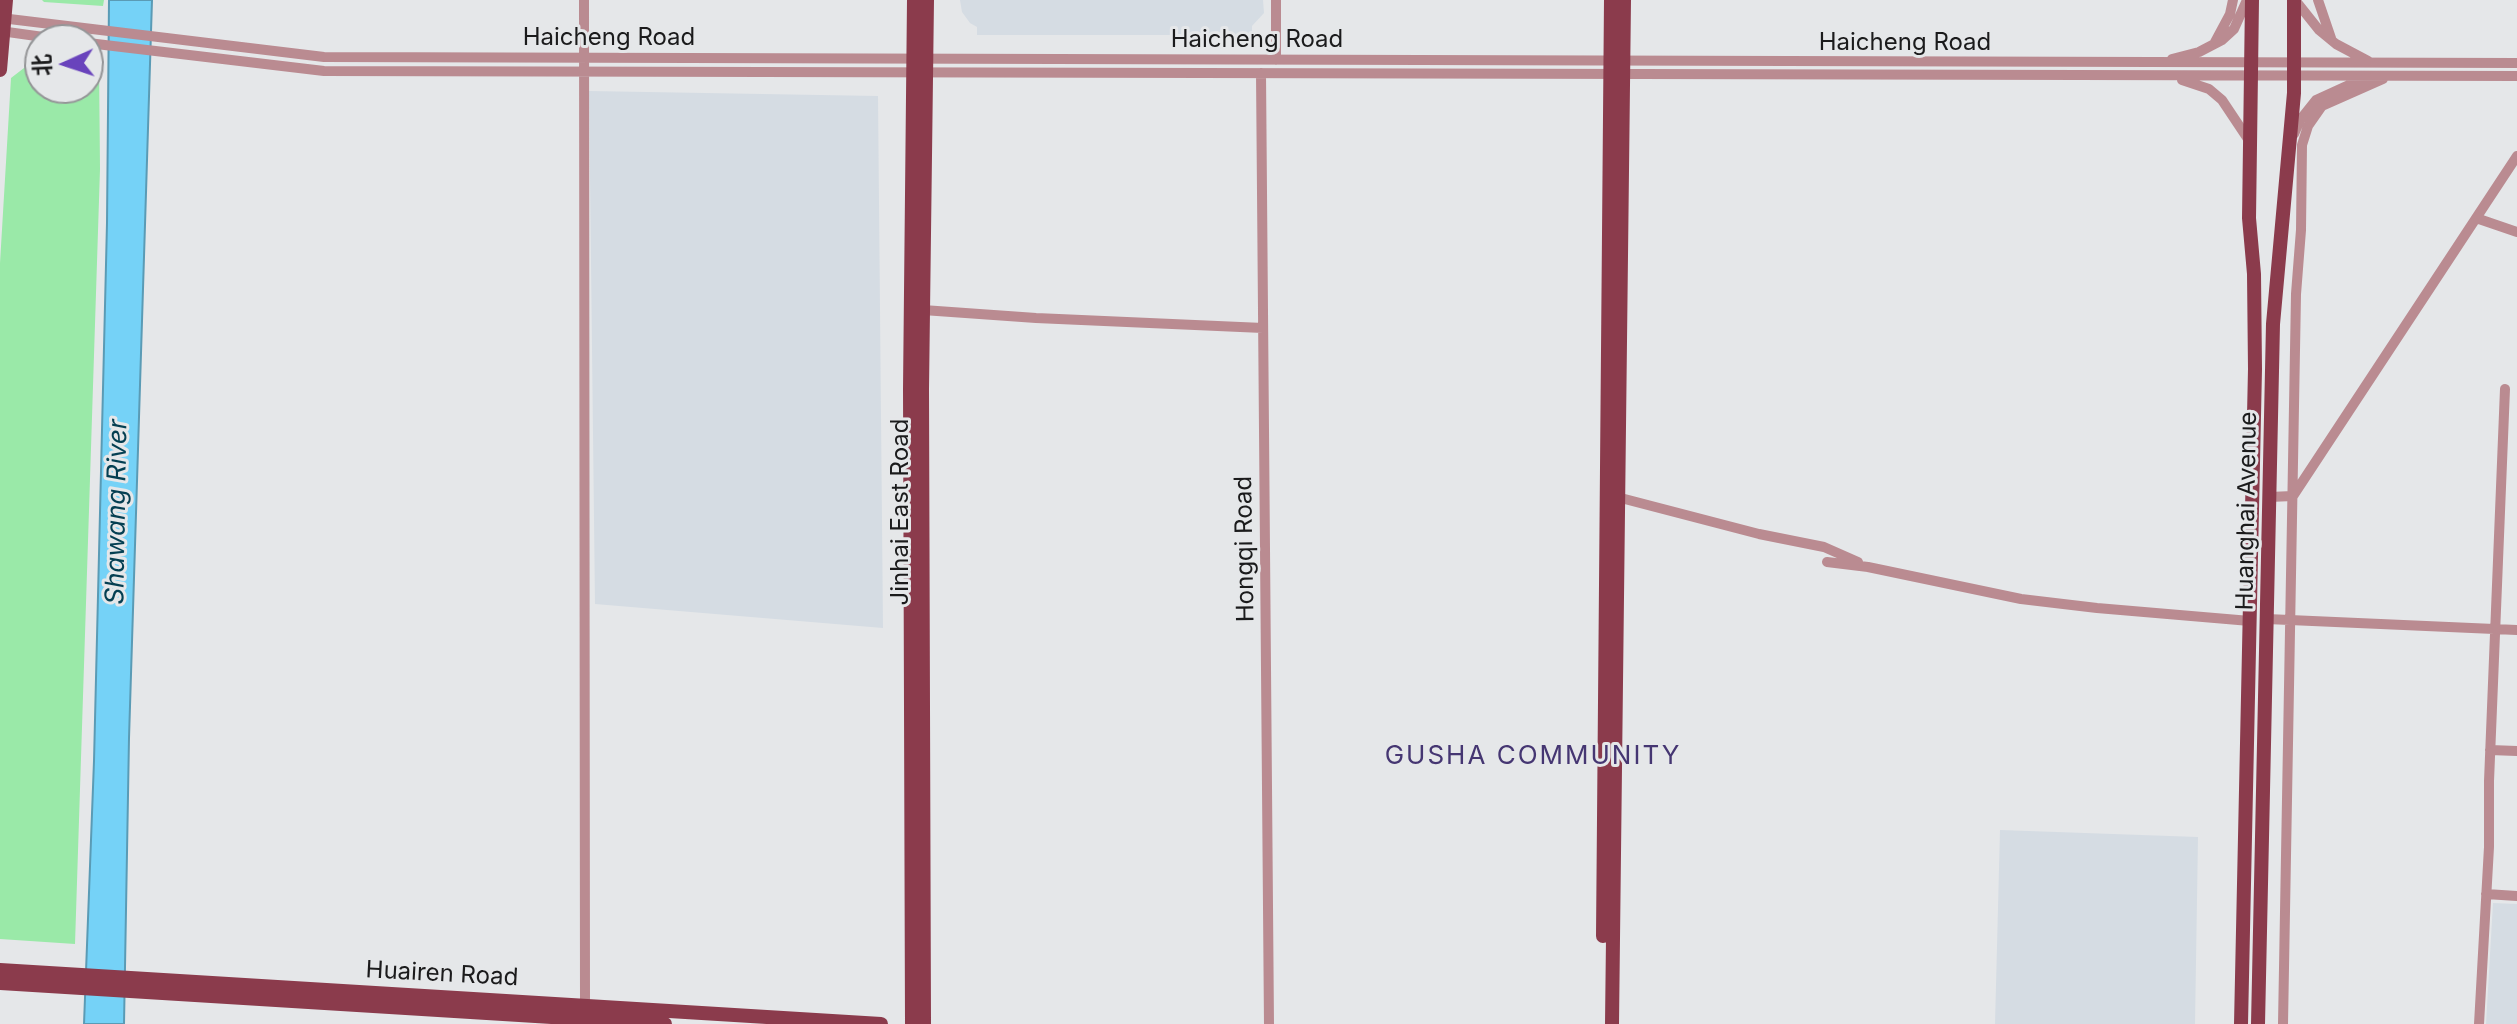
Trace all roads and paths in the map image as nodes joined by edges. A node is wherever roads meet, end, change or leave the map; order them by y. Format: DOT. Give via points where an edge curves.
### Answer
graph roads {
  1 [pos="6,0"];
  2 [pos="584,0"];
  3 [pos="914,0"];
  4 [pos="927,0"];
  5 [pos="1276,0"];
  6 [pos="1611,0"];
  7 [pos="1624,0"];
  8 [pos="2233,0"];
  9 [pos="2250,0"];
  10 [pos="2295,0"];
  11 [pos="2318,0"];
  12 [pos="2,24"];
  13 [pos="24,30"];
  14 [pos="2331,40"];
  15 [pos="104,45"];
  16 [pos="2212,46"];
  17 [pos="583,58"];
  18 [pos="1276,60"];
  19 [pos="2159,63"];
  20 [pos="2374,63"];
  21 [pos="2517,63"];
  22 [pos="920,66"];
  23 [pos="1616,68"];
  24 [pos="0,70"];
  25 [pos="2252,70"];
  26 [pos="2294,70"];
  27 [pos="584,71"];
  28 [pos="1261,73"];
  29 [pos="2169,76"];
  30 [pos="2372,76"];
  31 [pos="2389,76"];
  32 [pos="2517,76"];
  33 [pos="2290,143"];
  34 [pos="2251,146"];
  35 [pos="2517,156"];
  36 [pos="2476,218"];
  37 [pos="2517,232"];
  38 [pos="923,310"];
  39 [pos="1263,328"];
  40 [pos="2505,389"];
  41 [pos="2293,496"];
  42 [pos="1617,497"];
  43 [pos="2269,497"];
  44 [pos="1827,562"];
  45 [pos="1868,567"];
  46 [pos="2267,619"];
  47 [pos="2290,620"];
  48 [pos="2250,621"];
  49 [pos="2495,629"];
  50 [pos="2517,630"];
  51 [pos="2490,750"];
  52 [pos="2517,751"];
  53 [pos="2486,894"];
  54 [pos="2517,896"];
  55 [pos="0,970"];
  56 [pos="0,983"];
  57 [pos="585,1005"];
  58 [pos="665,1024"];
  59 [pos="881,1024"];
  60 [pos="912,1024"];
  61 [pos="924,1024"];
  62 [pos="1269,1024"];
  63 [pos="1603,1024"];
  64 [pos="1612,1024"];
  65 [pos="2241,1024"];
  66 [pos="2258,1024"];
  67 [pos="2283,1024"];
  68 [pos="2479,1024"];
  1 -- 12 [label="main road"];
  2 -- 17 [label="street"];
  3 -- 22 [label="main road, Jinhai East Road"];
  4 -- 22 [label="main road, Jinhai East Road"];
  5 -- 18 [label="street"];
  6 -- 23 [label="main road"];
  7 -- 23 [label="main road"];
  8 -- 16 [label="street"];
  9 -- 16 [label="street" via="2234,29"];
  9 -- 25 [label="main road, Huanghai Avenue"];
  10 -- 14 [label="street"];
  10 -- 26 [label="main road, Huanghai Avenue"];
  11 -- 14 [label="street"];
  12 -- 13 [label="street"];
  12 -- 17 [label="street, Haicheng Road" via="324,57"];
  12 -- 24 [label="main road"];
  14 -- 20 [label="street"];
  15 -- 27 [label="street, Haicheng Road" via="324,71"];
  16 -- 19 [label="street"];
  17 -- 22 [label="street, Haicheng Road"];
  17 -- 27 [label="street"];
  18 -- 22 [label="street, Haicheng Road"];
  18 -- 23 [label="street, Haicheng Road"];
  19 -- 23 [label="street, Haicheng Road"];
  19 -- 25 [label="street, Haicheng Road"];
  20 -- 21 [label="street, Haicheng Road"];
  20 -- 26 [label="street, Haicheng Road"];
  22 -- 27 [label="street, Haicheng Road"];
  22 -- 28 [label="street, Haicheng Road"];
  22 -- 38 [label="main road, Jinhai East Road"];
  22 -- 60 [label="main road, Jinhai East Road" via="910,373"];
  23 -- 28 [label="street, Haicheng Road"];
  23 -- 29 [label="street, Haicheng Road"];
  23 -- 42 [label="main road"];
  23 -- 63 [label="main road"];
  25 -- 26 [label="street, Haicheng Road"];
  25 -- 29 [label="street, Haicheng Road"];
  25 -- 34 [label="main road, Huanghai Avenue"];
  26 -- 30 [label="street, Haicheng Road"];
  26 -- 33 [label="main road, Huanghai Avenue"];
  27 -- 57 [label="street"];
  28 -- 39 [label="street, Hongqi Road"];
  29 -- 34 [label="street" via="2209,89 2222,100"];
  30 -- 31 [label="street, Haicheng Road"];
  30 -- 33 [label="street" via="2316,100"];
  31 -- 32 [label="street, Haicheng Road"];
  31 -- 41 [label="street" via="2322,106 2302,145"];
  33 -- 43 [label="main road, Huanghai Avenue" via="2273,324"];
  34 -- 48 [label="main road, Huanghai Avenue" via="2255,369"];
  35 -- 36 [label="street"];
  36 -- 37 [label="street"];
  36 -- 41 [label="street"];
  38 -- 39 [label="street"];
  38 -- 61 [label="main road, Jinhai East Road"];
  39 -- 62 [label="street, Hongqi Road"];
  40 -- 49 [label="street"];
  41 -- 43 [label="street"];
  41 -- 47 [label="street"];
  42 -- 45 [label="street" via="1824,547"];
  42 -- 64 [label="main road"];
  43 -- 46 [label="main road, Huanghai Avenue"];
  44 -- 45 [label="street"];
  45 -- 48 [label="street" via="2021,599"];
  46 -- 47 [label="street"];
  46 -- 66 [label="main road, Huanghai Avenue"];
  47 -- 49 [label="street"];
  47 -- 67 [label="street"];
  48 -- 65 [label="main road, Huanghai Avenue"];
  49 -- 50 [label="street"];
  49 -- 51 [label="street"];
  51 -- 52 [label="street"];
  51 -- 53 [label="street"];
  53 -- 54 [label="street"];
  53 -- 68 [label="street"];
  55 -- 57 [label="main road, Huairen Road"];
  56 -- 58 [label="main road, Huairen Road"];
  57 -- 59 [label="main road, Huairen Road"];
}
